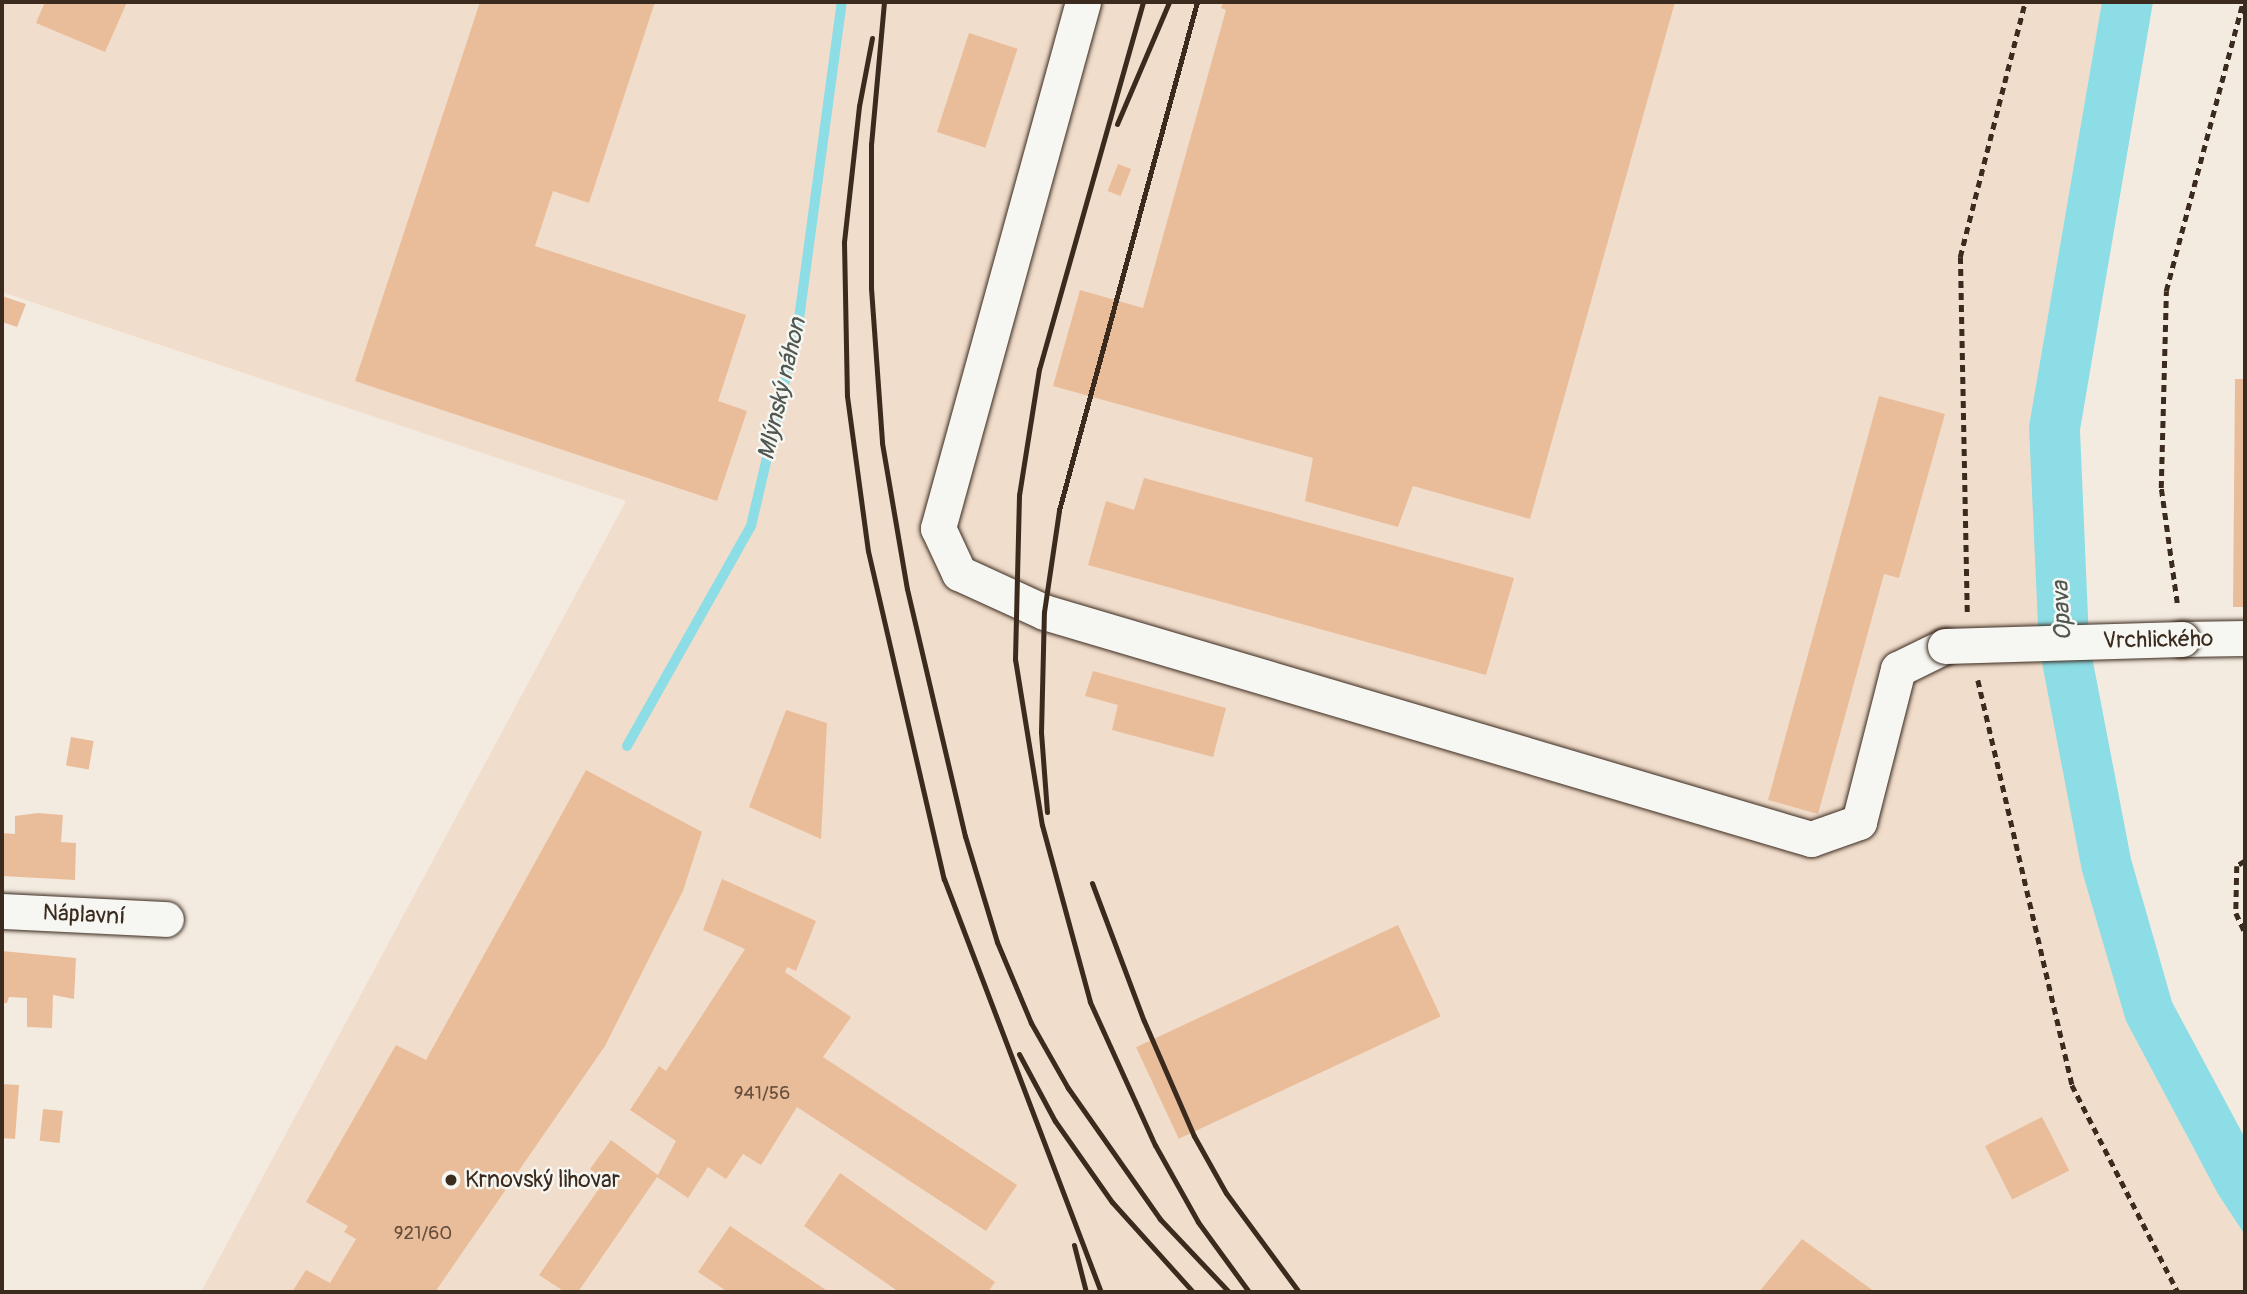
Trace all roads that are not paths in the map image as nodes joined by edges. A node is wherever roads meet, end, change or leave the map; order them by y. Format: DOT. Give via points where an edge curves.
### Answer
graph roads {
  1 [pos="1083,2"];
  2 [pos="2245,638"];
  3 [pos="2,911"];
  4 [pos="166,919"];
  1 -- 2 [label="street, Vrchlického, bridge" via="938,528 959,573 1044,612 1811,839 1859,822 1898,669 1945,646"];
  3 -- 4 [label="street, Náplavní"];
}
